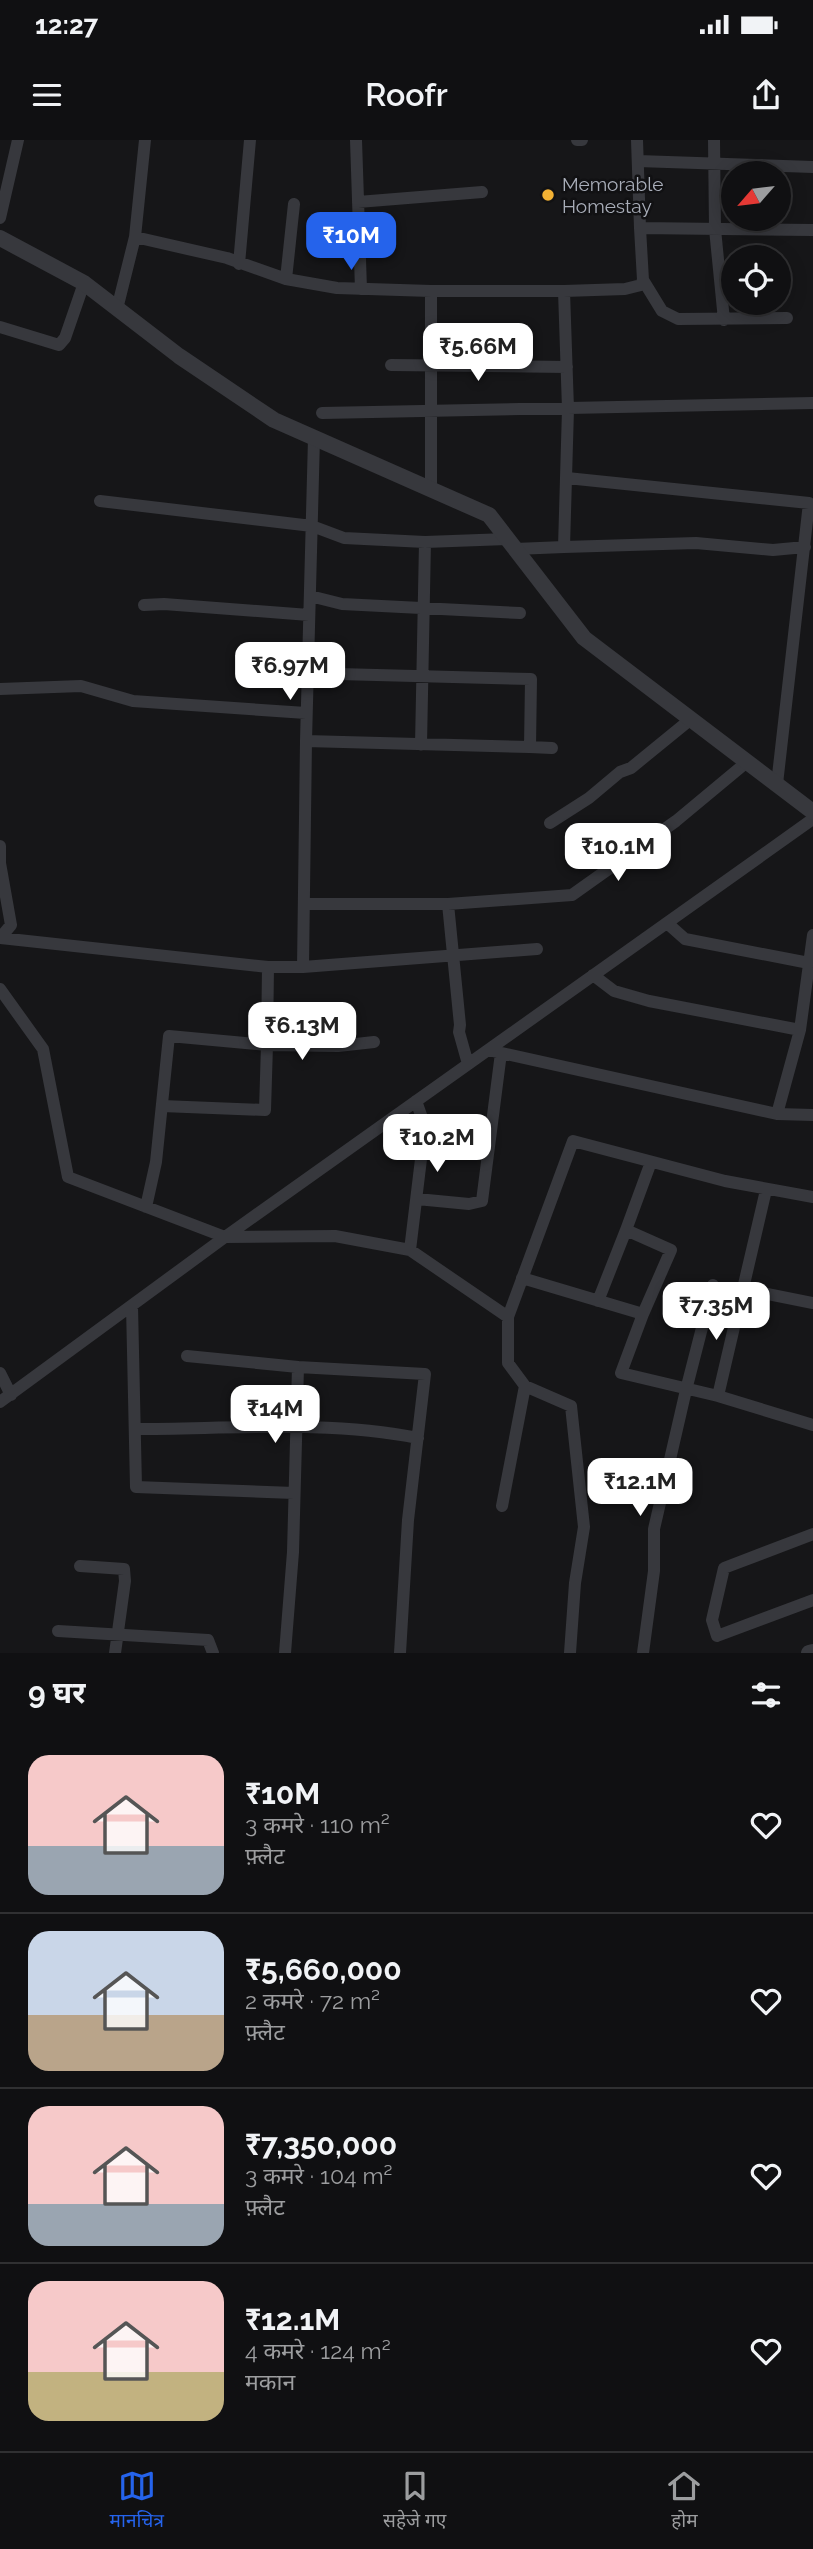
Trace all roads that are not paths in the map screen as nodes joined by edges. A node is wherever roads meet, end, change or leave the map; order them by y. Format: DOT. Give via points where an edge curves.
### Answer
graph roads {
  1 [pos="19,140"];
  2 [pos="145,140"];
  3 [pos="250,140"];
  4 [pos="356,140"];
  5 [pos="637,140"];
  6 [pos="714,140"];
  7 [pos="638,161"];
  8 [pos="714,164"];
  9 [pos="813,167"];
  10 [pos="482,192"];
  11 [pos="358,202"];
  12 [pos="295,204"];
  13 [pos="0,218"];
  14 [pos="640,228"];
  15 [pos="715,229"];
  16 [pos="813,230"];
  17 [pos="0,237"];
  18 [pos="135,237"];
  19 [pos="239,264"];
  20 [pos="286,279"];
  21 [pos="643,280"];
  22 [pos="83,283"];
  23 [pos="361,289"];
  24 [pos="564,290"];
  25 [pos="431,291"];
  26 [pos="117,309"];
  27 [pos="787,318"];
  28 [pos="724,320"];
  29 [pos="0,327"];
  30 [pos="391,365"];
  31 [pos="431,366"];
  32 [pos="567,367"];
  33 [pos="813,404"];
  34 [pos="568,409"];
  35 [pos="432,411"];
  36 [pos="322,413"];
  37 [pos="314,438"];
  38 [pos="567,478"];
  39 [pos="432,490"];
  40 [pos="100,501"];
  41 [pos="312,526"];
  42 [pos="425,542"];
  43 [pos="511,544"];
  44 [pos="564,547"];
  45 [pos="805,547"];
  46 [pos="310,596"];
  47 [pos="144,605"];
  48 [pos="423,608"];
  49 [pos="520,613"];
  50 [pos="309,615"];
  51 [pos="338,674"];
  52 [pos="422,677"];
  53 [pos="0,689"];
  54 [pos="306,713"];
  55 [pos="691,719"];
  56 [pos="306,741"];
  57 [pos="421,745"];
  58 [pos="530,747"];
  59 [pos="552,748"];
  60 [pos="747,762"];
  61 [pos="777,784"];
  62 [pos="813,812"];
  63 [pos="813,819"];
  64 [pos="550,822"];
  65 [pos="0,846"];
  66 [pos="304,904"];
  67 [pos="448,904"];
  68 [pos="667,923"];
  69 [pos="813,935"];
  70 [pos="0,938"];
  71 [pos="537,949"];
  72 [pos="453,956"];
  73 [pos="809,963"];
  74 [pos="268,967"];
  75 [pos="303,967"];
  76 [pos="593,975"];
  77 [pos="1,992"];
  78 [pos="800,1030"];
  79 [pos="374,1042"];
  80 [pos="267,1045"];
  81 [pos="494,1051"];
  82 [pos="468,1064"];
  83 [pos="416,1101"];
  84 [pos="162,1106"];
  85 [pos="777,1114"];
  86 [pos="813,1115"];
  87 [pos="651,1161"];
  88 [pos="766,1190"];
  89 [pos="813,1197"];
  90 [pos="417,1199"];
  91 [pos="146,1207"];
  92 [pos="626,1230"];
  93 [pos="225,1237"];
  94 [pos="410,1250"];
  95 [pos="522,1279"];
  96 [pos="713,1285"];
  97 [pos="743,1289"];
  98 [pos="598,1301"];
  99 [pos="813,1303"];
  100 [pos="132,1306"];
  101 [pos="643,1314"];
  102 [pos="508,1317"];
  103 [pos="187,1356"];
  104 [pos="298,1367"];
  105 [pos="0,1373"];
  106 [pos="525,1386"];
  107 [pos="686,1390"];
  108 [pos="718,1396"];
  109 [pos="5,1399"];
  110 [pos="813,1425"];
  111 [pos="296,1428"];
  112 [pos="135,1429"];
  113 [pos="418,1438"];
  114 [pos="294,1493"];
  115 [pos="502,1506"];
  116 [pos="813,1534"];
  117 [pos="80,1566"];
  118 [pos="813,1600"];
  119 [pos="58,1631"];
  120 [pos="118,1633"];
  121 [pos="115,1653"];
  122 [pos="213,1653"];
  123 [pos="285,1653"];
  124 [pos="400,1653"];
  125 [pos="570,1653"];
  126 [pos="643,1653"];
  1 -- 13 [label="street"];
  2 -- 18 [label="street"];
  3 -- 19 [label="street"];
  4 -- 11 [label="street"];
  5 -- 7 [label="street"];
  6 -- 8 [label="street"];
  7 -- 8 [label="street"];
  7 -- 14 [label="street"];
  8 -- 9 [label="street"];
  8 -- 15 [label="street"];
  10 -- 11 [label="street"];
  11 -- 23 [label="street"];
  12 -- 20 [label="street"];
  14 -- 15 [label="street"];
  14 -- 21 [label="street"];
  15 -- 16 [label="street"];
  15 -- 28 [label="street"];
  17 -- 22 [label="street"];
  18 -- 19 [label="street"];
  18 -- 26 [label="street"];
  19 -- 20 [label="street"];
  20 -- 23 [label="street"];
  21 -- 24 [label="street" via="625,289"];
  21 -- 28 [label="street" via="662,311 678,319"];
  22 -- 26 [label="street"];
  22 -- 29 [label="street" via="59,345"];
  23 -- 25 [label="street"];
  24 -- 25 [label="street"];
  24 -- 32 [label="street"];
  25 -- 31 [label="street"];
  26 -- 37 [label="street" via="263,413"];
  27 -- 28 [label="street"];
  30 -- 31 [label="street"];
  31 -- 32 [label="street"];
  31 -- 35 [label="street"];
  32 -- 34 [label="street"];
  33 -- 34 [label="street"];
  34 -- 35 [label="street"];
  34 -- 38 [label="street"];
  35 -- 36 [label="street"];
  35 -- 39 [label="street"];
  37 -- 39 [label="street"];
  37 -- 41 [label="street"];
  38 -- 44 [label="street"];
  38 -- 45 [label="street" via="809,503"];
  39 -- 43 [label="street" via="489,515"];
  40 -- 41 [label="street"];
  41 -- 42 [label="street" via="344,538"];
  41 -- 46 [label="street"];
  42 -- 43 [label="street"];
  42 -- 48 [label="street"];
  43 -- 44 [label="street"];
  43 -- 55 [label="street" via="584,638"];
  44 -- 45 [label="street" via="696,543 773,550"];
  45 -- 61 [label="street"];
  46 -- 48 [label="street" via="342,604"];
  46 -- 50 [label="street"];
  47 -- 50 [label="street"];
  48 -- 49 [label="street"];
  48 -- 52 [label="street"];
  50 -- 54 [label="street"];
  51 -- 52 [label="street"];
  52 -- 57 [label="street"];
  52 -- 58 [label="street" via="531,679"];
  53 -- 54 [label="street" via="81,686 133,701"];
  54 -- 56 [label="street"];
  55 -- 60 [label="street"];
  55 -- 64 [label="street" via="631,768"];
  56 -- 57 [label="street"];
  56 -- 66 [label="street"];
  57 -- 58 [label="street"];
  58 -- 59 [label="street"];
  60 -- 61 [label="street"];
  60 -- 67 [label="street" via="676,821 572,895"];
  61 -- 62 [label="street"];
  63 -- 68 [label="street"];
  65 -- 70 [label="street" via="11,925"];
  66 -- 67 [label="street"];
  66 -- 75 [label="street"];
  67 -- 72 [label="street"];
  68 -- 73 [label="street" via="685,939"];
  68 -- 76 [label="street"];
  69 -- 73 [label="street"];
  70 -- 74 [label="street"];
  71 -- 72 [label="street"];
  72 -- 75 [label="street"];
  72 -- 82 [label="street" via="459,1032"];
  73 -- 78 [label="street"];
  74 -- 75 [label="street"];
  74 -- 80 [label="street"];
  76 -- 78 [label="street" via="614,990 649,1001"];
  76 -- 81 [label="street"];
  77 -- 91 [label="street" via="43,1049 68,1177"];
  78 -- 85 [label="street"];
  79 -- 80 [label="street"];
  80 -- 84 [label="street" via="265,1110"];
  80 -- 84 [label="street" via="169,1035"];
  81 -- 82 [label="street"];
  81 -- 85 [label="street"];
  81 -- 90 [label="street" via="482,1201"];
  82 -- 83 [label="street"];
  83 -- 90 [label="street" via="425,1126"];
  83 -- 93 [label="street"];
  84 -- 91 [label="street"];
  85 -- 86 [label="street"];
  87 -- 88 [label="street"];
  87 -- 92 [label="street"];
  87 -- 95 [label="street" via="573,1141"];
  88 -- 89 [label="street"];
  88 -- 97 [label="street"];
  90 -- 94 [label="street"];
  91 -- 93 [label="street"];
  92 -- 98 [label="street"];
  92 -- 101 [label="street" via="671,1250"];
  93 -- 94 [label="street" via="335,1236"];
  93 -- 100 [label="street"];
  94 -- 102 [label="street"];
  95 -- 98 [label="street"];
  95 -- 102 [label="street"];
  96 -- 107 [label="street"];
  97 -- 99 [label="street"];
  97 -- 108 [label="street"];
  98 -- 101 [label="street"];
  100 -- 109 [label="street"];
  100 -- 112 [label="street"];
  101 -- 107 [label="street" via="621,1373"];
  102 -- 106 [label="street" via="508,1363"];
  103 -- 104 [label="street"];
  104 -- 111 [label="street"];
  104 -- 113 [label="street" via="425,1374"];
  105 -- 109 [label="street"];
  106 -- 115 [label="street"];
  106 -- 125 [label="street" via="571,1406 584,1527"];
  107 -- 108 [label="street"];
  107 -- 126 [label="street" via="654,1529 654,1571"];
  108 -- 110 [label="street"];
  111 -- 112 [label="street"];
  111 -- 113 [label="street" via="384,1431"];
  111 -- 114 [label="street"];
  112 -- 114 [label="street" via="136,1486"];
  113 -- 124 [label="street"];
  114 -- 123 [label="street"];
  116 -- 118 [label="street" via="724,1568 712,1620 717,1636"];
  117 -- 120 [label="street" via="124,1569"];
  119 -- 120 [label="street"];
  120 -- 121 [label="street"];
  120 -- 122 [label="street" via="208,1640"];
}
